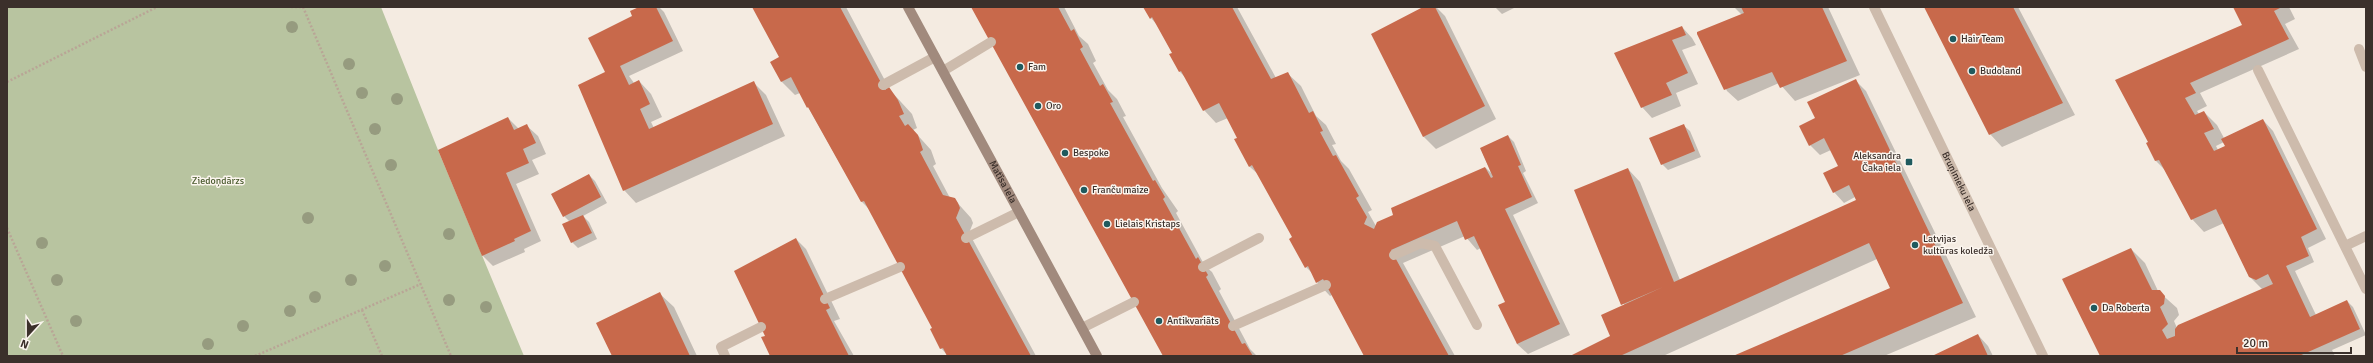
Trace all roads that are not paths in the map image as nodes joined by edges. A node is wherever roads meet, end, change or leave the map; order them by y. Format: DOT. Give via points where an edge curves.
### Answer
graph roads {
  1 [pos="908,7"];
  2 [pos="1874,7"];
  3 [pos="991,42"];
  4 [pos="2359,49"];
  5 [pos="935,57"];
  6 [pos="2366,67"];
  7 [pos="2258,70"];
  8 [pos="943,71"];
  9 [pos="883,85"];
  10 [pos="1019,212"];
  11 [pos="2366,236"];
  12 [pos="966,238"];
  13 [pos="1259,238"];
  14 [pos="2345,246"];
  15 [pos="1394,255"];
  16 [pos="900,267"];
  17 [pos="1203,267"];
  18 [pos="1326,285"];
  19 [pos="2366,289"];
  20 [pos="825,299"];
  21 [pos="1134,302"];
  22 [pos="1477,325"];
  23 [pos="1232,326"];
  24 [pos="760,327"];
  25 [pos="1082,328"];
  26 [pos="725,356"];
  27 [pos="1097,356"];
  28 [pos="2043,356"];
  1 -- 5 [label="street, Matīsa iela"];
  2 -- 28 [label="street, Bruņinieku iela"];
  3 -- 8 [label="street"];
  4 -- 6 [label="street"];
  5 -- 8 [label="street, Matīsa iela"];
  5 -- 9 [label="street"];
  7 -- 14 [label="street"];
  8 -- 10 [label="street, Matīsa iela"];
  10 -- 12 [label="street"];
  10 -- 25 [label="street, Matīsa iela"];
  11 -- 14 [label="street"];
  13 -- 17 [label="street"];
  14 -- 19 [label="street"];
  15 -- 22 [label="street" via="1421,243 1434,246"];
  16 -- 20 [label="street"];
  18 -- 23 [label="street"];
  21 -- 25 [label="street"];
  24 -- 26 [label="street" via="721,347"];
  25 -- 27 [label="street, Matīsa iela"];
}
